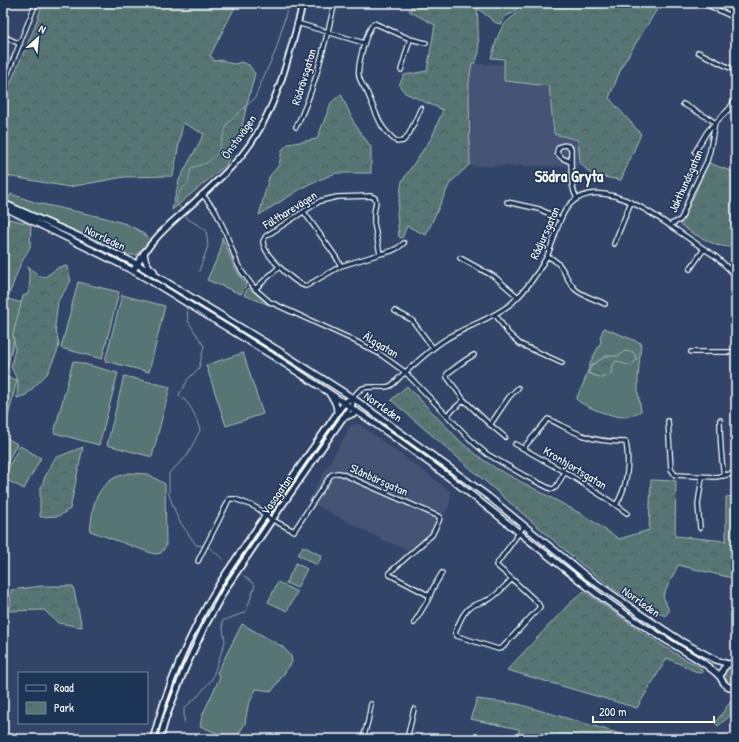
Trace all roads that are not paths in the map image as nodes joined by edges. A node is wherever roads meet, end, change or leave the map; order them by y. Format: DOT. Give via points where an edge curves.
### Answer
graph roads {
  1 [pos="36,3"];
  2 [pos="303,3"];
  3 [pos="335,3"];
  4 [pos="702,3"];
  5 [pos="736,14"];
  6 [pos="297,23"];
  7 [pos="327,31"];
  8 [pos="3,36"];
  9 [pos="410,39"];
  10 [pos="364,43"];
  11 [pos="20,44"];
  12 [pos="426,44"];
  13 [pos="698,52"];
  14 [pos="401,70"];
  15 [pos="736,71"];
  16 [pos="3,85"];
  17 [pos="736,98"];
  18 [pos="683,104"];
  19 [pos="421,108"];
  20 [pos="715,124"];
  21 [pos="296,127"];
  22 [pos="695,152"];
  23 [pos="571,162"];
  24 [pos="202,194"];
  25 [pos="577,199"];
  26 [pos="507,202"];
  27 [pos="630,202"];
  28 [pos="3,203"];
  29 [pos="3,208"];
  30 [pos="304,212"];
  31 [pos="560,219"];
  32 [pos="669,225"];
  33 [pos="404,243"];
  34 [pos="614,244"];
  35 [pos="704,249"];
  36 [pos="144,253"];
  37 [pos="380,254"];
  38 [pos="547,256"];
  39 [pos="460,258"];
  40 [pos="127,259"];
  41 [pos="138,264"];
  42 [pos="341,266"];
  43 [pos="279,268"];
  44 [pos="690,270"];
  45 [pos="133,271"];
  46 [pos="160,277"];
  47 [pos="736,278"];
  48 [pos="255,289"];
  49 [pos="518,297"];
  50 [pos="606,304"];
  51 [pos="396,311"];
  52 [pos="495,314"];
  53 [pos="433,348"];
  54 [pos="691,352"];
  55 [pos="736,352"];
  56 [pos="474,355"];
  57 [pos="562,363"];
  58 [pos="405,372"];
  59 [pos="518,388"];
  60 [pos="329,392"];
  61 [pos="353,398"];
  62 [pos="464,400"];
  63 [pos="344,403"];
  64 [pos="351,407"];
  65 [pos="357,412"];
  66 [pos="337,413"];
  67 [pos="446,415"];
  68 [pos="344,418"];
  69 [pos="720,420"];
  70 [pos="668,421"];
  71 [pos="490,425"];
  72 [pos="505,437"];
  73 [pos="514,444"];
  74 [pos="524,450"];
  75 [pos="565,472"];
  76 [pos="736,474"];
  77 [pos="702,476"];
  78 [pos="724,476"];
  79 [pos="616,505"];
  80 [pos="627,513"];
  81 [pos="265,516"];
  82 [pos="272,520"];
  83 [pos="524,526"];
  84 [pos="700,528"];
  85 [pos="519,532"];
  86 [pos="198,561"];
  87 [pos="442,572"];
  88 [pos="512,579"];
  89 [pos="430,596"];
  90 [pos="414,623"];
  91 [pos="736,663"];
  92 [pos="728,664"];
  93 [pos="720,676"];
  94 [pos="736,689"];
  95 [pos="371,704"];
  96 [pos="414,709"];
  97 [pos="153,739"];
  98 [pos="160,739"];
  99 [pos="363,739"];
  100 [pos="407,739"];
  1 -- 11 [label="street"];
  2 -- 6 [label="street, Önstavägen"];
  3 -- 7 [label="street, Rödrävsgatan"];
  4 -- 5 [label="street" via="731,16"];
  6 -- 7 [label="street"];
  6 -- 24 [label="street, Önstavägen" via="282,79 263,123 234,164"];
  7 -- 10 [label="street"];
  7 -- 21 [label="street, Rödrävsgatan" via="312,90"];
  8 -- 11 [label="street"];
  9 -- 10 [label="street" via="374,23"];
  9 -- 12 [label="street"];
  9 -- 14 [label="street"];
  10 -- 19 [label="street" via="359,77 388,134 397,142 403,141"];
  11 -- 16 [label="street"];
  13 -- 15 [label="street"];
  17 -- 20 [label="street"];
  18 -- 20 [label="street"];
  20 -- 22 [label="street"];
  20 -- 32 [label="street, Jakthundsgatan" via="705,166 680,220"];
  23 -- 23 [label="street" via="571,148 559,146 557,153"];
  23 -- 25 [label="street" via="573,191"];
  24 -- 36 [label="street, Önstavägen" via="156,237"];
  24 -- 48 [label="street, Älggatan" via="215,210 238,265"];
  25 -- 27 [label="street" via="596,194 611,195"];
  25 -- 31 [label="street, Rådjursgatan" via="570,204"];
  26 -- 31 [label="street" via="539,209"];
  27 -- 32 [label="street"];
  27 -- 34 [label="street"];
  28 -- 40 [label="main road, Norrleden"];
  29 -- 45 [label="main road, Norrleden"];
  30 -- 37 [label="street, Fältharevägen" via="325,199 360,196 375,198 374,223"];
  30 -- 42 [label="street"];
  30 -- 43 [label="street, Fältharevägen" via="263,240 267,252"];
  31 -- 38 [label="street, Rådjursgatan"];
  32 -- 35 [label="street"];
  33 -- 37 [label="street, Fältharevägen"];
  35 -- 44 [label="street"];
  35 -- 47 [label="street" via="723,262"];
  36 -- 40 [label="main road"];
  36 -- 41 [label="main road"];
  36 -- 46 [label="main road" via="146,263"];
  37 -- 42 [label="street, Fältharevägen"];
  38 -- 49 [label="street, Rådjursgatan" via="538,273"];
  38 -- 50 [label="street" via="559,263 578,291"];
  39 -- 49 [label="street" via="495,277"];
  40 -- 41 [label="main road, Norrleden"];
  41 -- 45 [label="main road"];
  41 -- 46 [label="main road, Norrleden"];
  42 -- 43 [label="street, Fältharevägen" via="306,286"];
  43 -- 48 [label="street"];
  45 -- 60 [label="main road, Norrleden"];
  46 -- 61 [label="main road, Norrleden"];
  48 -- 58 [label="street, Älggatan" via="270,302 380,354"];
  49 -- 52 [label="street, Rådjursgatan"];
  51 -- 53 [label="street" via="412,320"];
  52 -- 53 [label="street, Rådjursgatan" via="450,336"];
  52 -- 57 [label="street" via="508,333 520,344"];
  53 -- 58 [label="street, Rådjursgatan"];
  54 -- 55 [label="street"];
  56 -- 62 [label="street" via="447,374"];
  58 -- 61 [label="street, Rådjursgatan" via="390,386 365,387"];
  58 -- 67 [label="street, Älggatan"];
  59 -- 71 [label="street"];
  60 -- 63 [label="main road, Norrleden"];
  60 -- 66 [label="main road" via="336,402"];
  61 -- 63 [label="street, Vasagatan"];
  61 -- 64 [label="street, Vasagatan"];
  61 -- 83 [label="main road, Norrleden"];
  62 -- 67 [label="street"];
  62 -- 71 [label="street"];
  63 -- 64 [label="main road, Norrleden"];
  63 -- 66 [label="street, Vasagatan"];
  64 -- 65 [label="main road, Norrleden"];
  64 -- 68 [label="street, Vasagatan"];
  65 -- 68 [label="main road"];
  65 -- 85 [label="main road, Norrleden" via="428,461"];
  66 -- 81 [label="street, Vasagatan"];
  67 -- 75 [label="street, Älggatan" via="487,454 551,489 556,487"];
  68 -- 82 [label="street, Vasagatan"];
  69 -- 78 [label="street"];
  70 -- 77 [label="street" via="671,470 677,475"];
  71 -- 72 [label="street"];
  73 -- 74 [label="street, Kronhjortsgatan"];
  74 -- 75 [label="street, Kronhjortsgatan"];
  74 -- 79 [label="street, Kronhjortsgatan" via="548,419 591,438 626,442 626,475 623,493"];
  75 -- 79 [label="street, Kronhjortsgatan"];
  76 -- 78 [label="street"];
  77 -- 78 [label="street"];
  77 -- 84 [label="street" via="698,504"];
  79 -- 80 [label="street, Kronhjortsgatan"];
  81 -- 82 [label="street, Slånbärsgatan"];
  81 -- 86 [label="street, Vasagatan" via="254,506 229,499"];
  81 -- 97 [label="street, Vasagatan" via="219,585 198,622 166,696"];
  82 -- 89 [label="street, Slånbärsgatan" via="294,531 331,475 337,473 440,517 432,535 388,573"];
  82 -- 98 [label="street, Vasagatan" via="226,588 204,628 185,669"];
  83 -- 85 [label="street"];
  83 -- 92 [label="main road, Norrleden" via="585,575 639,613 711,658"];
  85 -- 88 [label="street" via="496,564"];
  85 -- 93 [label="main road, Norrleden" via="608,602"];
  87 -- 89 [label="street"];
  88 -- 88 [label="street" via="493,597 472,606 466,612 455,633 457,636 502,648 540,607"];
  89 -- 90 [label="street"];
  91 -- 92 [label="main road"];
  92 -- 93 [label="main road"];
  93 -- 94 [label="main road, Norrleden" via="726,686"];
  95 -- 99 [label="street"];
  96 -- 100 [label="street"];
}
